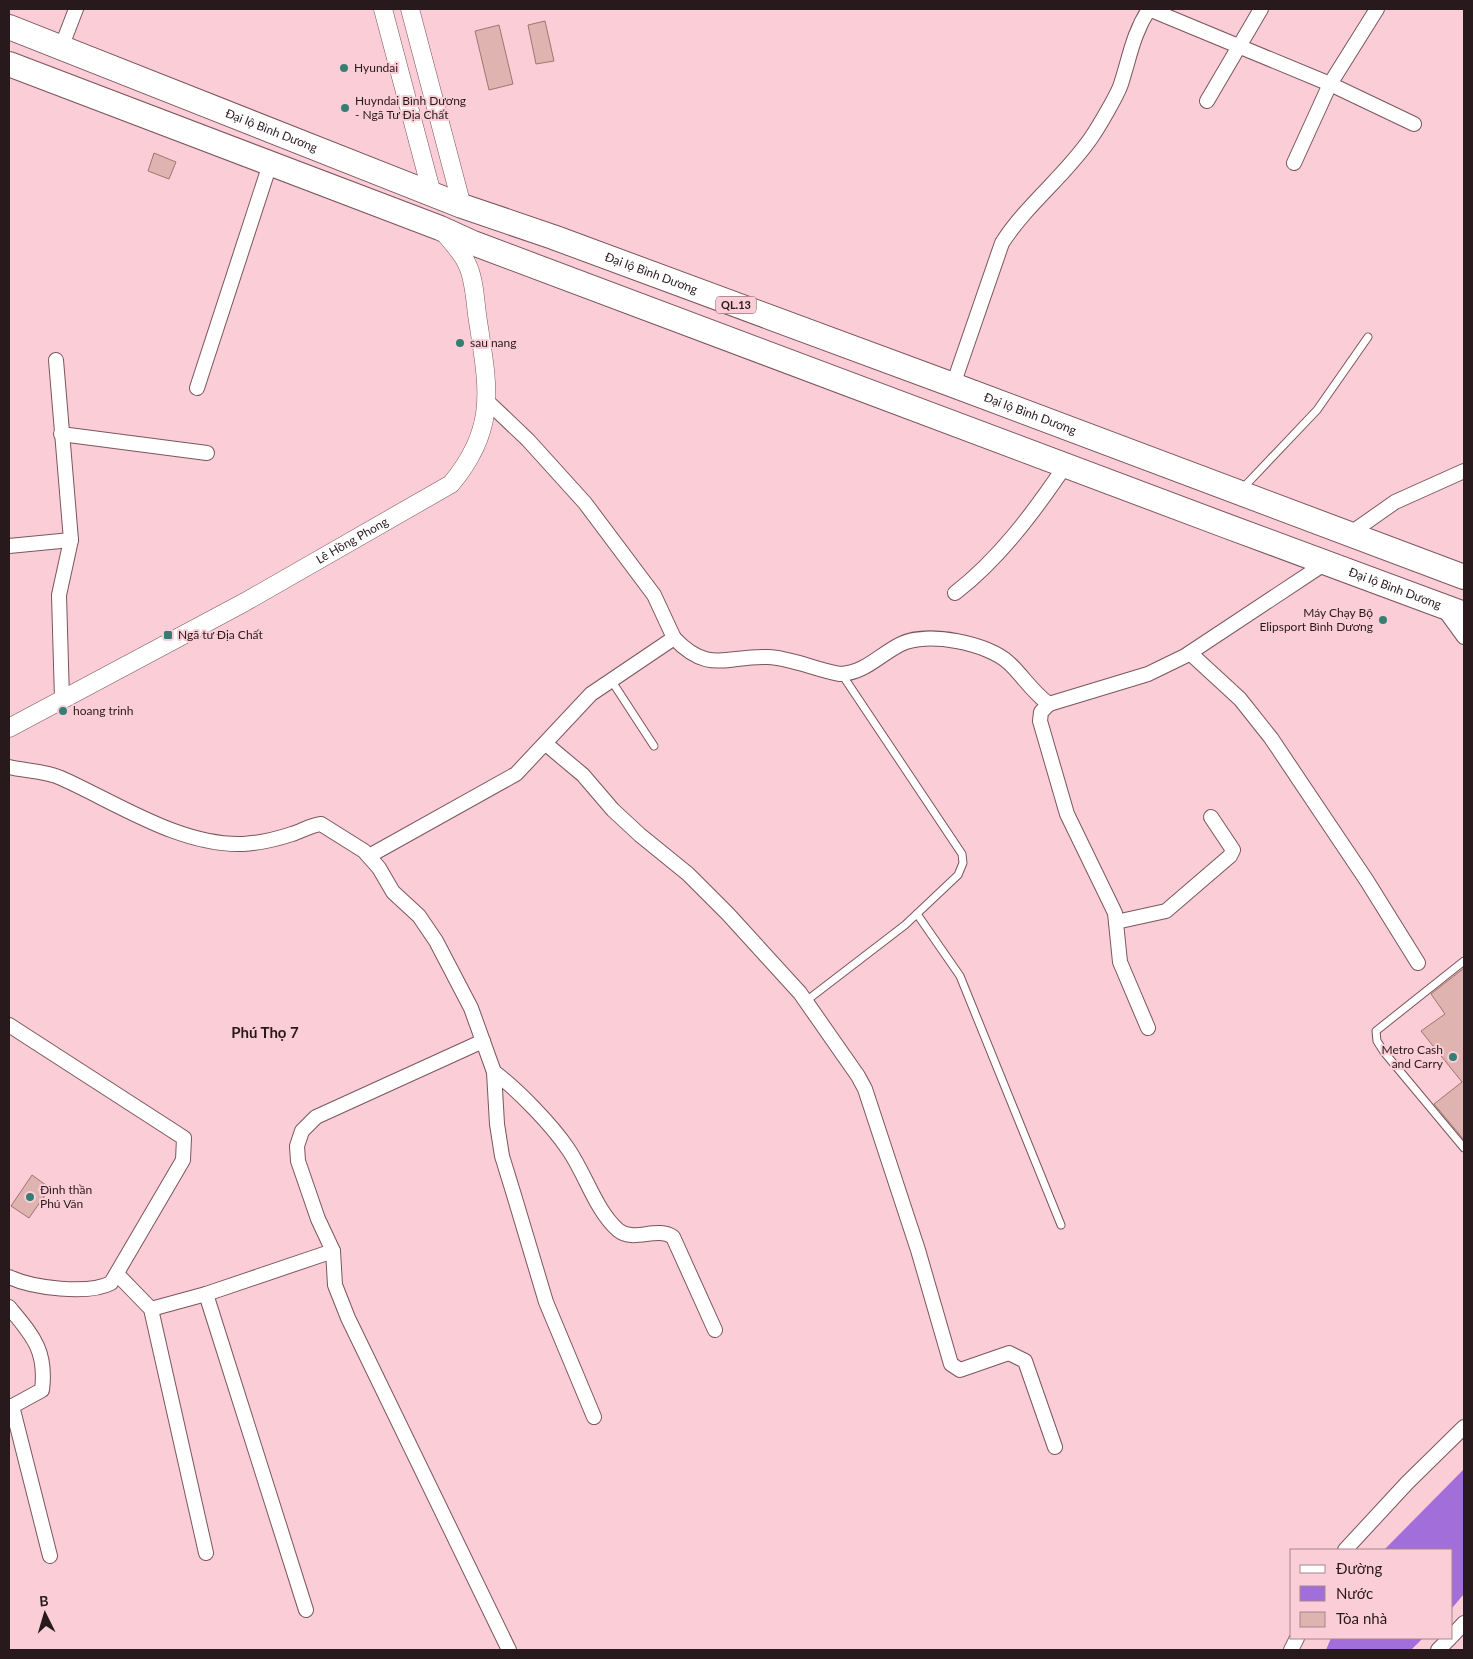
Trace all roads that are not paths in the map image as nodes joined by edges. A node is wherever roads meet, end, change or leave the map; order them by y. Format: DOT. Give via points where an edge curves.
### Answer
graph roads {
  1 [pos="76,9"];
  2 [pos="383,9"];
  3 [pos="410,9"];
  4 [pos="1149,9"];
  5 [pos="1261,9"];
  6 [pos="1377,9"];
  7 [pos="9,28"];
  8 [pos="1239,46"];
  9 [pos="61,48"];
  10 [pos="9,64"];
  11 [pos="1330,84"];
  12 [pos="1206,100"];
  13 [pos="1414,124"];
  14 [pos="1294,163"];
  15 [pos="270,164"];
  16 [pos="432,194"];
  17 [pos="462,206"];
  18 [pos="440,228"];
  19 [pos="470,253"];
  20 [pos="1368,337"];
  21 [pos="56,360"];
  22 [pos="953,385"];
  23 [pos="197,388"];
  24 [pos="488,402"];
  25 [pos="61,434"];
  26 [pos="207,453"];
  27 [pos="1064,466"];
  28 [pos="1464,471"];
  29 [pos="1238,494"];
  30 [pos="1348,535"];
  31 [pos="71,540"];
  32 [pos="9,546"];
  33 [pos="1324,564"];
  34 [pos="1464,577"];
  35 [pos="955,593"];
  36 [pos="1441,605"];
  37 [pos="1464,614"];
  38 [pos="1464,637"];
  39 [pos="674,638"];
  40 [pos="1190,652"];
  41 [pos="844,674"];
  42 [pos="611,680"];
  43 [pos="62,699"];
  44 [pos="1049,704"];
  45 [pos="9,728"];
  46 [pos="546,744"];
  47 [pos="654,746"];
  48 [pos="9,767"];
  49 [pos="1211,817"];
  50 [pos="369,856"];
  51 [pos="917,914"];
  52 [pos="1116,922"];
  53 [pos="1464,961"];
  54 [pos="1418,963"];
  55 [pos="806,1001"];
  56 [pos="9,1025"];
  57 [pos="1148,1028"];
  58 [pos="483,1041"];
  59 [pos="494,1072"];
  60 [pos="1464,1148"];
  61 [pos="1061,1225"];
  62 [pos="334,1251"];
  63 [pos="117,1274"];
  64 [pos="9,1278"];
  65 [pos="206,1294"];
  66 [pos="9,1307"];
  67 [pos="151,1309"];
  68 [pos="715,1330"];
  69 [pos="10,1407"];
  70 [pos="594,1418"];
  71 [pos="1464,1427"];
  72 [pos="1054,1447"];
  73 [pos="1345,1549"];
  74 [pos="206,1553"];
  75 [pos="50,1556"];
  76 [pos="306,1610"];
  77 [pos="1464,1623"];
  78 [pos="1453,1635"];
  79 [pos="1449,1639"];
  80 [pos="509,1650"];
  81 [pos="1438,1650"];
  1 -- 9 [label="street"];
  2 -- 16 [label="street"];
  3 -- 17 [label="street"];
  4 -- 8 [label="street"];
  4 -- 22 [label="street" via="1128,52 1121,86 1092,138 1015,223 1002,243"];
  5 -- 8 [label="street"];
  6 -- 11 [label="street"];
  7 -- 9 [label="highway, Đại lộ Bình Dương / QL.13"];
  8 -- 11 [label="street"];
  8 -- 12 [label="street"];
  9 -- 16 [label="highway, Đại lộ Bình Dương / QL.13"];
  10 -- 15 [label="highway, Đại lộ Bình Dương"];
  11 -- 13 [label="street"];
  11 -- 14 [label="street"];
  15 -- 18 [label="highway, Đại lộ Bình Dương"];
  15 -- 23 [label="street"];
  16 -- 17 [label="highway, Đại lộ Bình Dương / QL.13"];
  16 -- 18 [label="highway"];
  17 -- 19 [label="highway"];
  17 -- 22 [label="highway, Đại lộ Bình Dương / QL.13"];
  18 -- 19 [label="highway, Đại lộ Bình Dương"];
  19 -- 24 [label="street, Lê Hồng Phong"];
  19 -- 27 [label="highway, Đại lộ Bình Dương"];
  20 -- 29 [label="lane" via="1318,410"];
  21 -- 25 [label="street"];
  22 -- 29 [label="highway, Đại lộ Bình Dương / QL.13"];
  24 -- 39 [label="street" via="528,440 585,503 654,595"];
  24 -- 43 [label="street, Lê Hồng Phong" via="484,430 463,470 451,484 246,602"];
  25 -- 26 [label="street"];
  25 -- 31 [label="street"];
  27 -- 33 [label="highway, Đại lộ Bình Dương"];
  27 -- 35 [label="street" via="1042,499 1001,548"];
  28 -- 30 [label="street" via="1395,502"];
  29 -- 30 [label="highway, Đại lộ Bình Dương / QL.13"];
  30 -- 34 [label="highway, Đại lộ Bình Dương / QL.13"];
  31 -- 32 [label="street"];
  31 -- 43 [label="street" via="59,595"];
  33 -- 36 [label="highway, Đại lộ Bình Dương"];
  33 -- 40 [label="street"];
  36 -- 37 [label="highway, Đại lộ Bình Dương"];
  36 -- 38 [label="street"];
  39 -- 41 [label="street" via="692,655 717,662 768,657"];
  39 -- 42 [label="street"];
  40 -- 44 [label="street" via="1148,674"];
  40 -- 54 [label="street" via="1240,699 1271,738"];
  41 -- 44 [label="street" via="862,669 909,640 936,640 983,647 997,653"];
  41 -- 51 [label="lane" via="962,854 963,863 958,875"];
  42 -- 46 [label="street" via="591,694"];
  42 -- 47 [label="lane"];
  43 -- 45 [label="street, Lê Hồng Phong"];
  44 -- 52 [label="street" via="1041,712 1040,721 1067,814"];
  46 -- 50 [label="street" via="516,774"];
  46 -- 55 [label="street" via="582,775 640,835 688,874"];
  48 -- 50 [label="street" via="59,777 126,811 194,836 244,844 285,836 321,824"];
  49 -- 52 [label="street" via="1233,850 1230,856 1166,911"];
  50 -- 58 [label="street" via="393,892 419,916 436,941 471,1008"];
  51 -- 55 [label="lane"];
  51 -- 61 [label="lane" via="960,976"];
  52 -- 57 [label="street" via="1120,962"];
  53 -- 60 [label="lane" via="1376,1031 1377,1041 1384,1052"];
  55 -- 72 [label="street" via="865,1089 952,1364 960,1370 972,1368 1009,1353 1025,1361"];
  56 -- 63 [label="street" via="184,1138 183,1160"];
  58 -- 59 [label="street"];
  58 -- 62 [label="street" via="316,1118 302,1131 297,1146 298,1161 318,1219"];
  59 -- 68 [label="street" via="568,1148 619,1232 627,1235 666,1233 673,1237"];
  59 -- 70 [label="street" via="502,1156 546,1302"];
  62 -- 65 [label="street"];
  62 -- 80 [label="street" via="335,1285 348,1318"];
  63 -- 64 [label="street" via="111,1283 101,1288 53,1287"];
  63 -- 67 [label="street"];
  65 -- 67 [label="street"];
  65 -- 76 [label="street"];
  66 -- 69 [label="street" via="36,1340 43,1379 42,1390"];
  67 -- 74 [label="street"];
  69 -- 75 [label="street"];
  71 -- 73 [label="street"];
  77 -- 78 [label="street"];
  79 -- 81 [label="street"];
}
